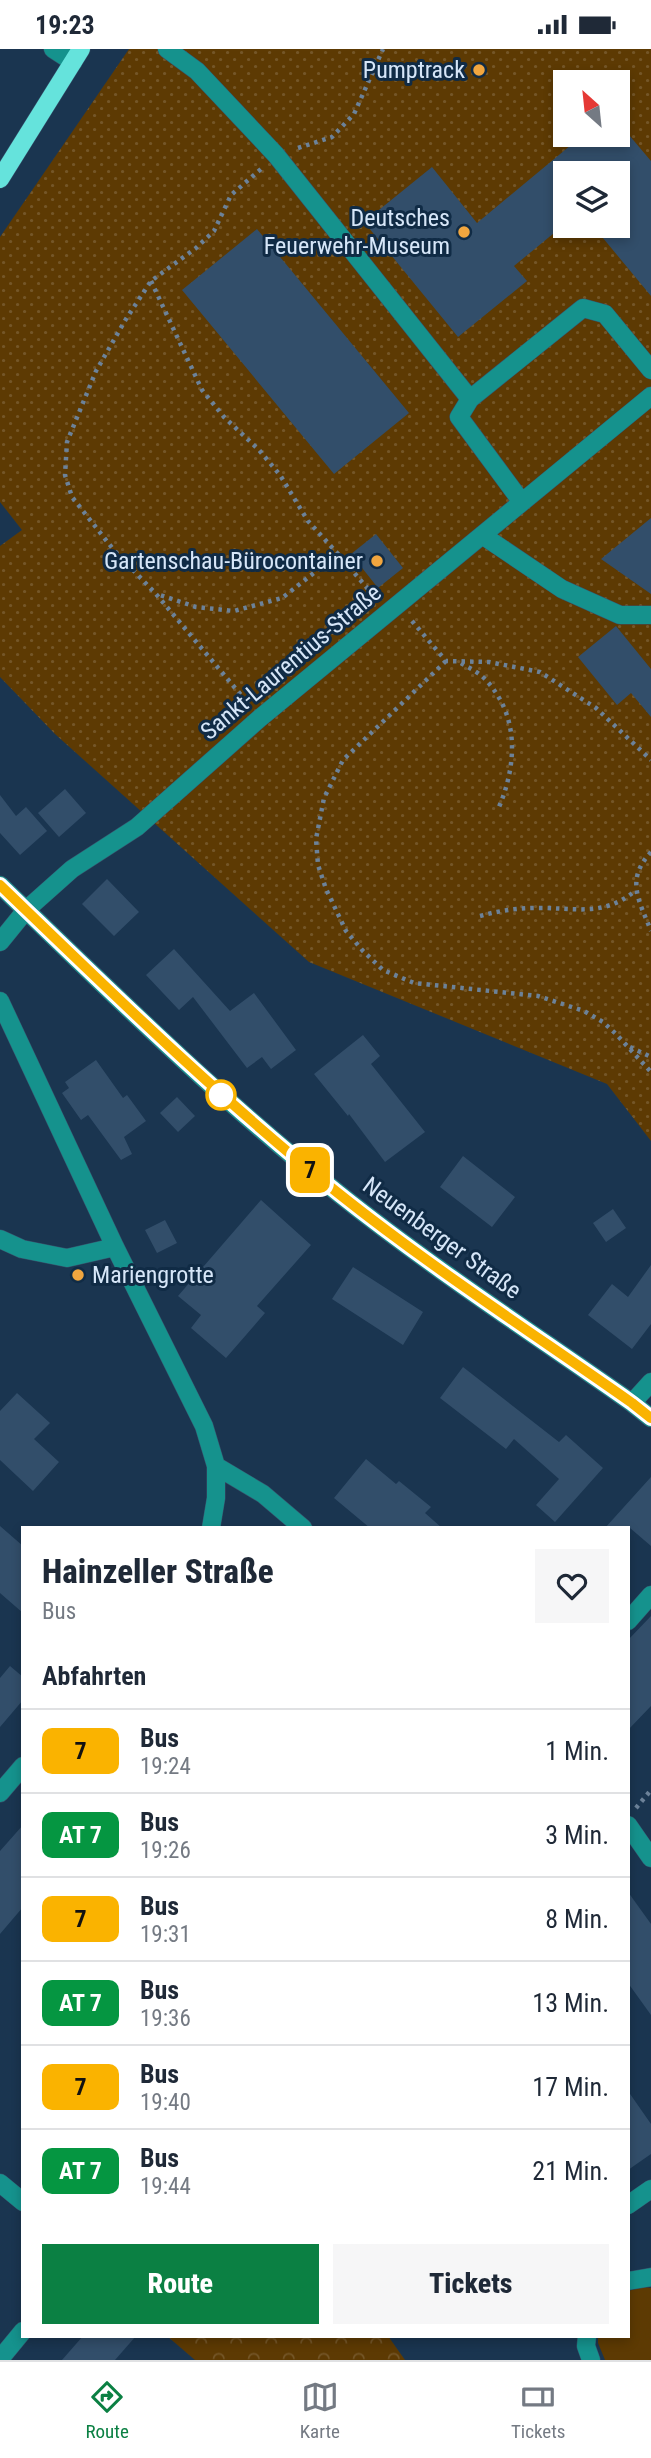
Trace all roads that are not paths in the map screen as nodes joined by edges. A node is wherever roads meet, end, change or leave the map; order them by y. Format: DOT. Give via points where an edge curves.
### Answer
graph roads {
  1 [pos="53,49"];
  2 [pos="167,49"];
  3 [pos="77,56"];
  4 [pos="0,179"];
  5 [pos="651,370"];
  6 [pos="651,396"];
  7 [pos="470,399"];
  8 [pos="522,501"];
  9 [pos="482,535"];
  10 [pos="651,615"];
  11 [pos="0,885"];
  12 [pos="26,910"];
  13 [pos="0,942"];
  14 [pos="0,1001"];
  15 [pos="0,1239"];
  16 [pos="115,1247"];
  17 [pos="651,1382"];
  18 [pos="632,1403"];
  19 [pos="651,1418"];
  20 [pos="216,1466"];
  21 [pos="211,1526"];
  22 [pos="301,1526"];
  23 [pos="651,1595"];
  24 [pos="630,1619"];
  25 [pos="21,1768"];
  26 [pos="0,1793"];
  27 [pos="630,1828"];
  28 [pos="651,1858"];
  29 [pos="0,2183"];
  30 [pos="651,2189"];
  31 [pos="21,2200"];
  32 [pos="630,2204"];
  33 [pos="21,2333"];
  34 [pos="587,2338"];
  35 [pos="0,2359"];
  36 [pos="591,2360"];
  1 -- 3 [label="street"];
  2 -- 7 [label="street" via="197,71 276,155"];
  3 -- 4 [label="main road"];
  5 -- 7 [label="street" via="605,314 583,308"];
  6 -- 8 [label="street, Sankt-Laurentius-Straße"];
  7 -- 8 [label="street" via="459,417"];
  8 -- 9 [label="street, Sankt-Laurentius-Straße"];
  9 -- 10 [label="street" via="562,589 620,615"];
  9 -- 12 [label="street, Sankt-Laurentius-Straße" via="396,613 260,718 136,827 72,869"];
  11 -- 12 [label="street, Neuenberger Straße"];
  12 -- 13 [label="street, Sankt-Laurentius-Straße"];
  12 -- 18 [label="street, Neuenberger Straße" via="194,1070 337,1192"];
  14 -- 16 [label="street"];
  15 -- 16 [label="street" via="22,1249 67,1258"];
  16 -- 20 [label="street" via="204,1426"];
  17 -- 18 [label="street"];
  18 -- 19 [label="street, Neuenberger Straße"];
  20 -- 21 [label="street"];
  20 -- 22 [label="street" via="263,1494"];
  23 -- 24 [label="street"];
  25 -- 26 [label="street"];
  27 -- 28 [label="street"];
  29 -- 31 [label="street"];
  30 -- 32 [label="street"];
  33 -- 35 [label="street"];
  34 -- 36 [label="street"];
}
